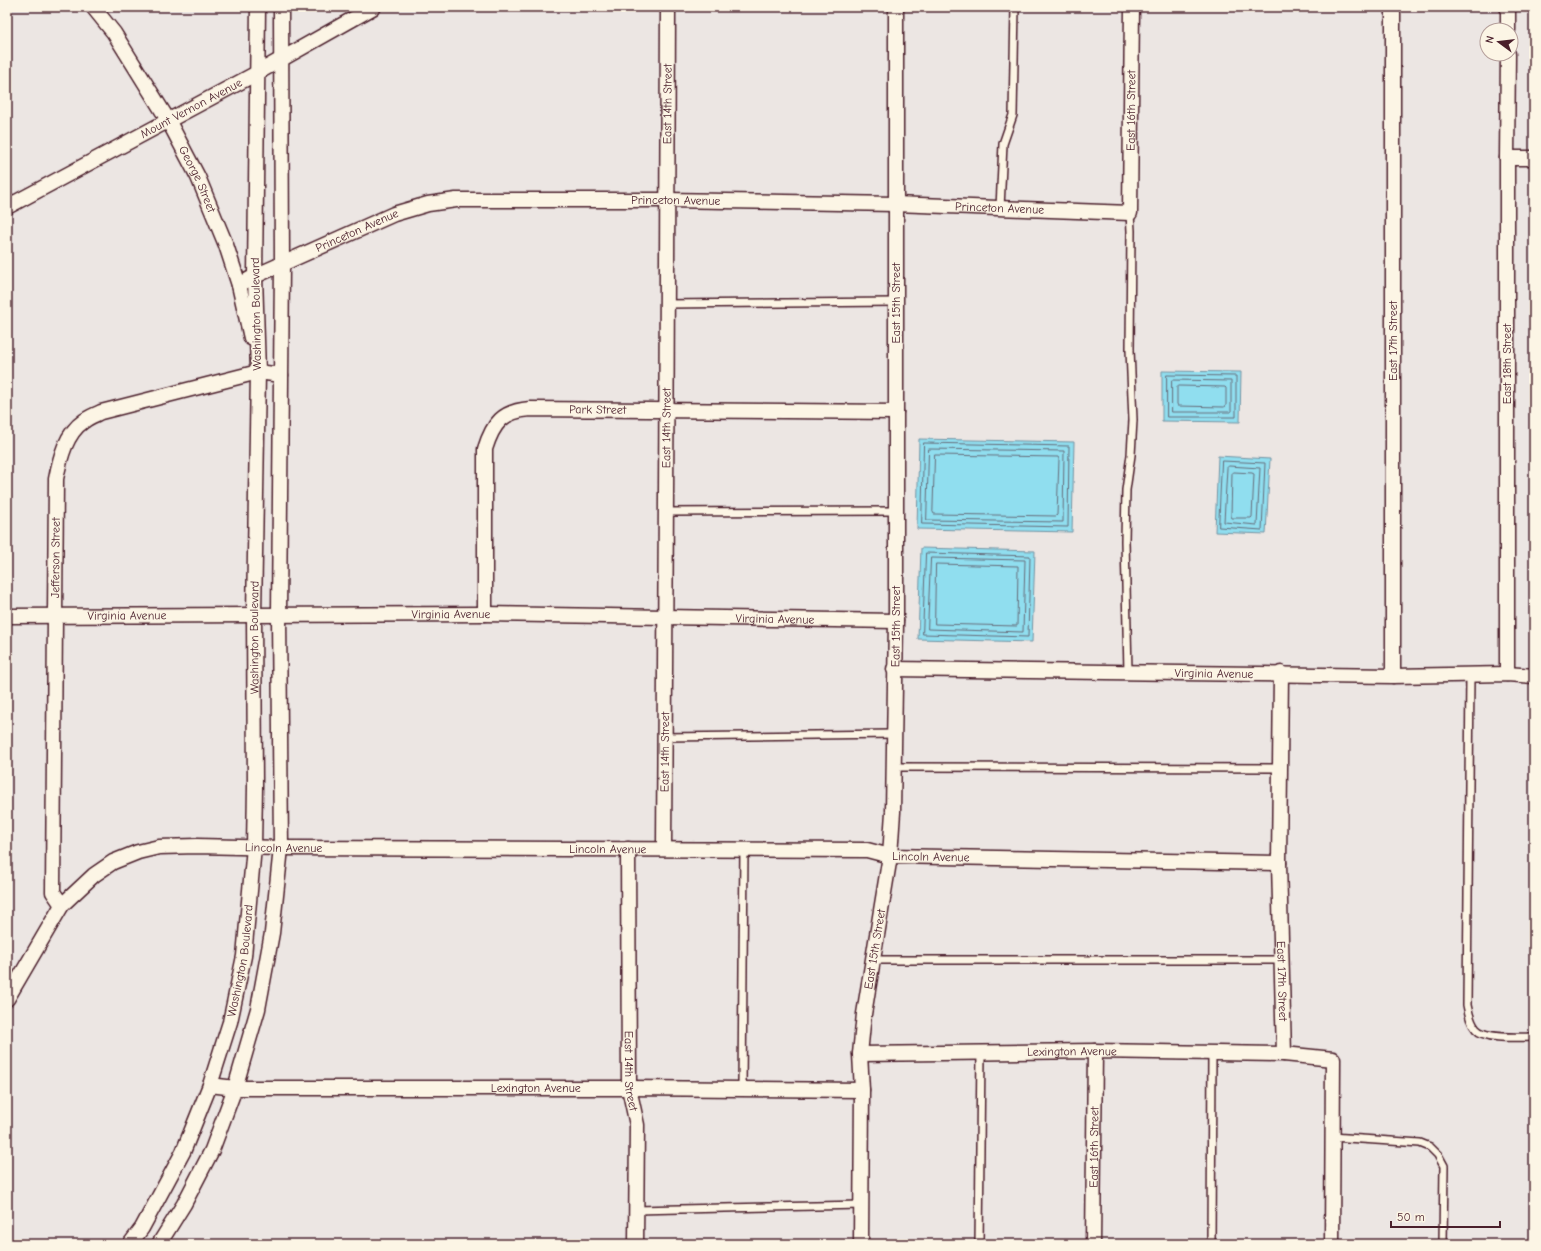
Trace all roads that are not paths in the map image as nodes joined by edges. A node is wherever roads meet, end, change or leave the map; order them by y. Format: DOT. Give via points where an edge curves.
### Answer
graph roads {
  1 [pos="93,7"];
  2 [pos="258,7"];
  3 [pos="281,7"];
  4 [pos="374,7"];
  5 [pos="668,7"];
  6 [pos="896,7"];
  7 [pos="1014,7"];
  8 [pos="1132,7"];
  9 [pos="1394,7"];
  10 [pos="1508,7"];
  11 [pos="1508,22"];
  12 [pos="281,59"];
  13 [pos="1508,62"];
  14 [pos="257,73"];
  15 [pos="168,120"];
  16 [pos="1507,158"];
  17 [pos="1534,158"];
  18 [pos="667,200"];
  19 [pos="895,204"];
  20 [pos="7,207"];
  21 [pos="1000,208"];
  22 [pos="1130,213"];
  23 [pos="282,264"];
  24 [pos="255,276"];
  25 [pos="239,285"];
  26 [pos="896,302"];
  27 [pos="666,304"];
  28 [pos="258,372"];
  29 [pos="281,375"];
  30 [pos="666,410"];
  31 [pos="896,412"];
  32 [pos="666,512"];
  33 [pos="896,512"];
  34 [pos="485,614"];
  35 [pos="254,615"];
  36 [pos="279,615"];
  37 [pos="7,616"];
  38 [pos="54,616"];
  39 [pos="667,616"];
  40 [pos="896,621"];
  41 [pos="894,669"];
  42 [pos="1128,672"];
  43 [pos="1280,673"];
  44 [pos="1507,674"];
  45 [pos="1470,675"];
  46 [pos="1393,676"];
  47 [pos="1534,676"];
  48 [pos="894,734"];
  49 [pos="665,736"];
  50 [pos="894,767"];
  51 [pos="1280,768"];
  52 [pos="254,847"];
  53 [pos="281,848"];
  54 [pos="664,848"];
  55 [pos="744,848"];
  56 [pos="628,849"];
  57 [pos="890,856"];
  58 [pos="1279,863"];
  59 [pos="62,905"];
  60 [pos="873,960"];
  61 [pos="1281,960"];
  62 [pos="7,999"];
  63 [pos="1534,1037"];
  64 [pos="1096,1050"];
  65 [pos="981,1052"];
  66 [pos="1212,1052"];
  67 [pos="860,1054"];
  68 [pos="1284,1054"];
  69 [pos="210,1086"];
  70 [pos="235,1088"];
  71 [pos="629,1088"];
  72 [pos="742,1089"];
  73 [pos="862,1090"];
  74 [pos="1332,1137"];
  75 [pos="862,1205"];
  76 [pos="636,1210"];
  77 [pos="130,1244"];
  78 [pos="159,1244"];
  79 [pos="636,1244"];
  80 [pos="862,1244"];
  81 [pos="979,1244"];
  82 [pos="1093,1244"];
  83 [pos="1210,1244"];
  84 [pos="1332,1244"];
  85 [pos="1443,1244"];
  1 -- 15 [label="street, George Street" via="114,33"];
  2 -- 14 [label="street, Washington Boulevard"];
  3 -- 12 [label="street, Washington Boulevard"];
  4 -- 12 [label="street, Mount Vernon Avenue"];
  5 -- 18 [label="street, East 14th Street"];
  6 -- 19 [label="street, East 15th Street"];
  7 -- 21 [label="lane" via="1013,116 1003,144"];
  8 -- 22 [label="street, East 16th Street"];
  9 -- 46 [label="street, East 17th Street"];
  10 -- 11 [label="street"];
  12 -- 14 [label="street, Mount Vernon Avenue"];
  12 -- 23 [label="street, Washington Boulevard"];
  13 -- 16 [label="street, East 18th Street"];
  14 -- 15 [label="street, Mount Vernon Avenue"];
  14 -- 24 [label="street, Washington Boulevard"];
  15 -- 20 [label="street, Mount Vernon Avenue"];
  15 -- 25 [label="street, George Street" via="200,184 226,245"];
  16 -- 17 [label="street"];
  16 -- 44 [label="street, East 18th Street"];
  18 -- 19 [label="street, Princeton Avenue"];
  18 -- 23 [label="street, Princeton Avenue" via="496,199 428,204 394,214"];
  18 -- 27 [label="street, East 14th Street"];
  19 -- 21 [label="street, Princeton Avenue"];
  19 -- 26 [label="street, East 15th Street"];
  21 -- 22 [label="street, Princeton Avenue"];
  22 -- 42 [label="lane" via="1133,420 1132,455 1126,490"];
  23 -- 24 [label="street, Princeton Avenue"];
  23 -- 29 [label="street, Washington Boulevard"];
  24 -- 25 [label="street, Princeton Avenue"];
  24 -- 28 [label="street, Washington Boulevard"];
  25 -- 28 [label="street, George Street"];
  26 -- 27 [label="lane"];
  26 -- 31 [label="street, East 15th Street"];
  27 -- 30 [label="street, East 14th Street"];
  28 -- 29 [label="street, Jefferson Street"];
  28 -- 35 [label="street, Washington Boulevard"];
  28 -- 38 [label="street, Jefferson Street" via="101,412 84,421 71,434 60,458 56,478"];
  29 -- 36 [label="street, Washington Boulevard"];
  30 -- 31 [label="street, Park Street"];
  30 -- 32 [label="street, East 14th Street"];
  30 -- 34 [label="street, Park Street" via="530,409 508,413 501,420 488,438 485,448"];
  31 -- 33 [label="street, East 15th Street"];
  32 -- 33 [label="lane"];
  32 -- 39 [label="street, East 14th Street"];
  33 -- 40 [label="street, East 15th Street"];
  34 -- 36 [label="street, Virginia Avenue"];
  34 -- 39 [label="street, Virginia Avenue"];
  35 -- 36 [label="street, Virginia Avenue"];
  35 -- 38 [label="street, Virginia Avenue"];
  35 -- 52 [label="street, Washington Boulevard"];
  36 -- 53 [label="street, Washington Boulevard"];
  37 -- 38 [label="street, Virginia Avenue"];
  38 -- 59 [label="street, Jefferson Street" via="53,892"];
  39 -- 40 [label="street, Virginia Avenue"];
  39 -- 49 [label="street, East 14th Street"];
  40 -- 41 [label="street, East 15th Street"];
  41 -- 42 [label="street, Virginia Avenue"];
  41 -- 48 [label="street, East 15th Street"];
  42 -- 43 [label="street, Virginia Avenue"];
  43 -- 46 [label="street, Virginia Avenue"];
  43 -- 51 [label="street, East 17th Street"];
  44 -- 45 [label="street, Virginia Avenue"];
  44 -- 47 [label="street, Virginia Avenue"];
  45 -- 46 [label="street, Virginia Avenue"];
  45 -- 63 [label="lane" via="1467,1005 1477,1030 1489,1036"];
  48 -- 49 [label="lane"];
  48 -- 50 [label="street, East 15th Street"];
  49 -- 54 [label="street, East 14th Street"];
  50 -- 51 [label="lane"];
  50 -- 57 [label="street, East 15th Street"];
  51 -- 58 [label="street, East 17th Street"];
  52 -- 53 [label="street, Lincoln Avenue"];
  52 -- 59 [label="street, Lincoln Avenue" via="159,847 138,852 113,862 94,875"];
  52 -- 69 [label="street, Washington Boulevard" via="244,956 230,1022"];
  53 -- 56 [label="street, Lincoln Avenue"];
  53 -- 70 [label="street, Washington Boulevard" via="272,932 258,1009"];
  54 -- 55 [label="street, Lincoln Avenue"];
  54 -- 56 [label="street, Lincoln Avenue"];
  55 -- 57 [label="street, Lincoln Avenue" via="867,850"];
  55 -- 72 [label="lane"];
  56 -- 71 [label="street, East 14th Street"];
  57 -- 58 [label="street, Lincoln Avenue"];
  57 -- 60 [label="street, East 15th Street"];
  58 -- 61 [label="street, East 17th Street"];
  59 -- 62 [label="street, Lincoln Avenue"];
  60 -- 61 [label="lane"];
  60 -- 67 [label="street, East 15th Street"];
  61 -- 68 [label="street, East 17th Street"];
  64 -- 65 [label="street, Lexington Avenue"];
  64 -- 66 [label="street, Lexington Avenue"];
  64 -- 82 [label="street, East 16th Street"];
  65 -- 67 [label="street, Lexington Avenue"];
  65 -- 81 [label="lane"];
  66 -- 68 [label="street, Lexington Avenue"];
  66 -- 83 [label="lane"];
  67 -- 73 [label="street, East 15th Street"];
  68 -- 74 [label="street" via="1333,1059"];
  69 -- 70 [label="street, Lexington Avenue"];
  69 -- 77 [label="street, Washington Boulevard" via="183,1152 142,1228"];
  70 -- 71 [label="street, Lexington Avenue"];
  70 -- 78 [label="street, Washington Boulevard" via="212,1150 184,1204"];
  71 -- 72 [label="street, Lexington Avenue"];
  71 -- 76 [label="street, East 14th Street" via="637,1126"];
  72 -- 73 [label="street, Lexington Avenue"];
  73 -- 75 [label="street, East 15th Street"];
  74 -- 84 [label="street"];
  74 -- 85 [label="lane" via="1420,1143 1430,1147 1444,1166"];
  75 -- 76 [label="lane"];
  75 -- 80 [label="street, East 15th Street"];
  76 -- 79 [label="street, East 14th Street"];
}
